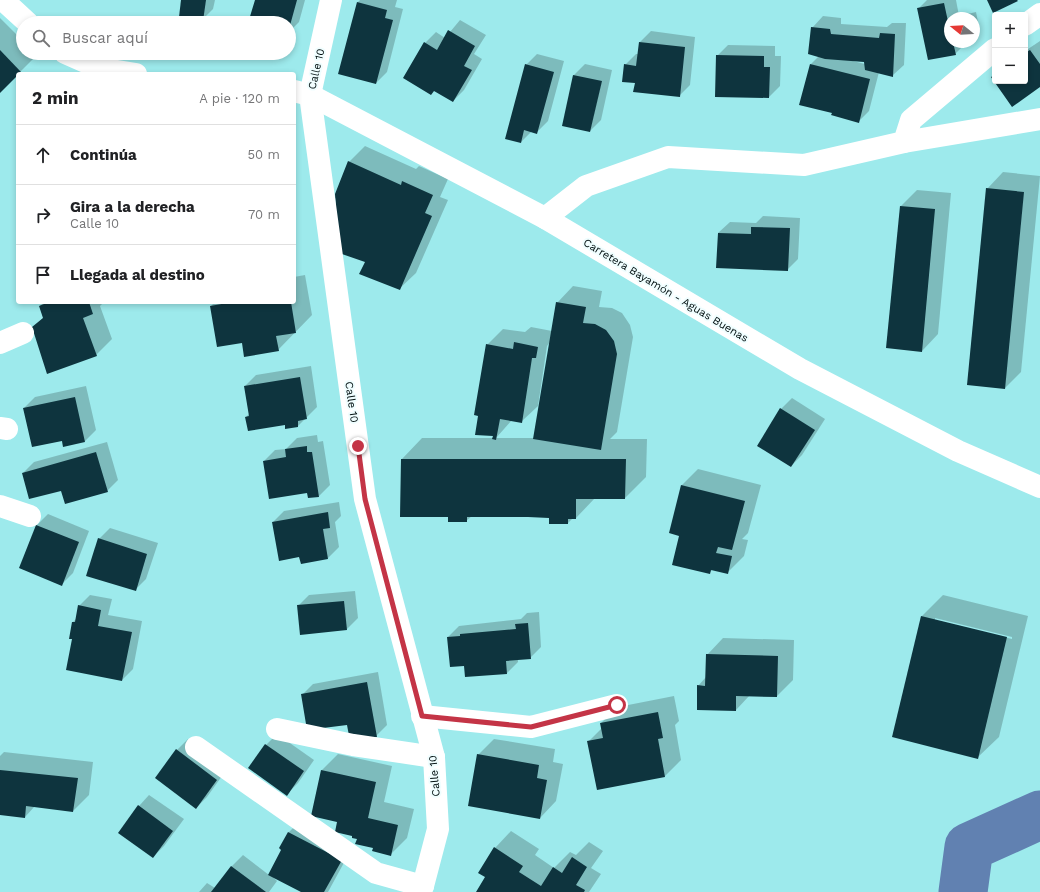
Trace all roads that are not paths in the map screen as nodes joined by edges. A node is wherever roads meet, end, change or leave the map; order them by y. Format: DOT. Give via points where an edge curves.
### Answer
graph roads {
  1 [pos="3,0"];
  2 [pos="331,0"];
  3 [pos="1040,14"];
  4 [pos="20,16"];
  5 [pos="1028,23"];
  6 [pos="992,52"];
  7 [pos="81,60"];
  8 [pos="124,72"];
  9 [pos="302,93"];
  10 [pos="1040,119"];
  11 [pos="904,142"];
  12 [pos="545,218"];
  13 [pos="24,333"];
  14 [pos="0,343"];
  15 [pos="1040,487"];
  16 [pos="0,506"];
  17 [pos="30,516"];
  18 [pos="617,705"];
  19 [pos="422,716"];
  20 [pos="277,729"];
  21 [pos="196,747"];
  22 [pos="434,757"];
  23 [pos="421,889"];
  1 -- 4 [label="street"];
  2 -- 9 [label="street, Calle 10"];
  3 -- 5 [label="street"];
  6 -- 11 [label="street" via="911,120"];
  7 -- 8 [label="street" via="99,68"];
  9 -- 12 [label="street, Carretera Bayamón - Aguas Buenas"];
  9 -- 19 [label="street, Calle 10" via="365,499"];
  10 -- 11 [label="street"];
  11 -- 12 [label="street" via="804,165 668,157 586,186"];
  12 -- 15 [label="street, Carretera Bayamón - Aguas Buenas" via="800,369 958,451"];
  13 -- 14 [label="street"];
  16 -- 17 [label="street"];
  18 -- 19 [label="street" via="531,727"];
  19 -- 22 [label="street, Calle 10"];
  20 -- 22 [label="street" via="353,745"];
  21 -- 23 [label="street" via="376,873"];
  22 -- 23 [label="street, Calle 10" via="438,829"];
}
